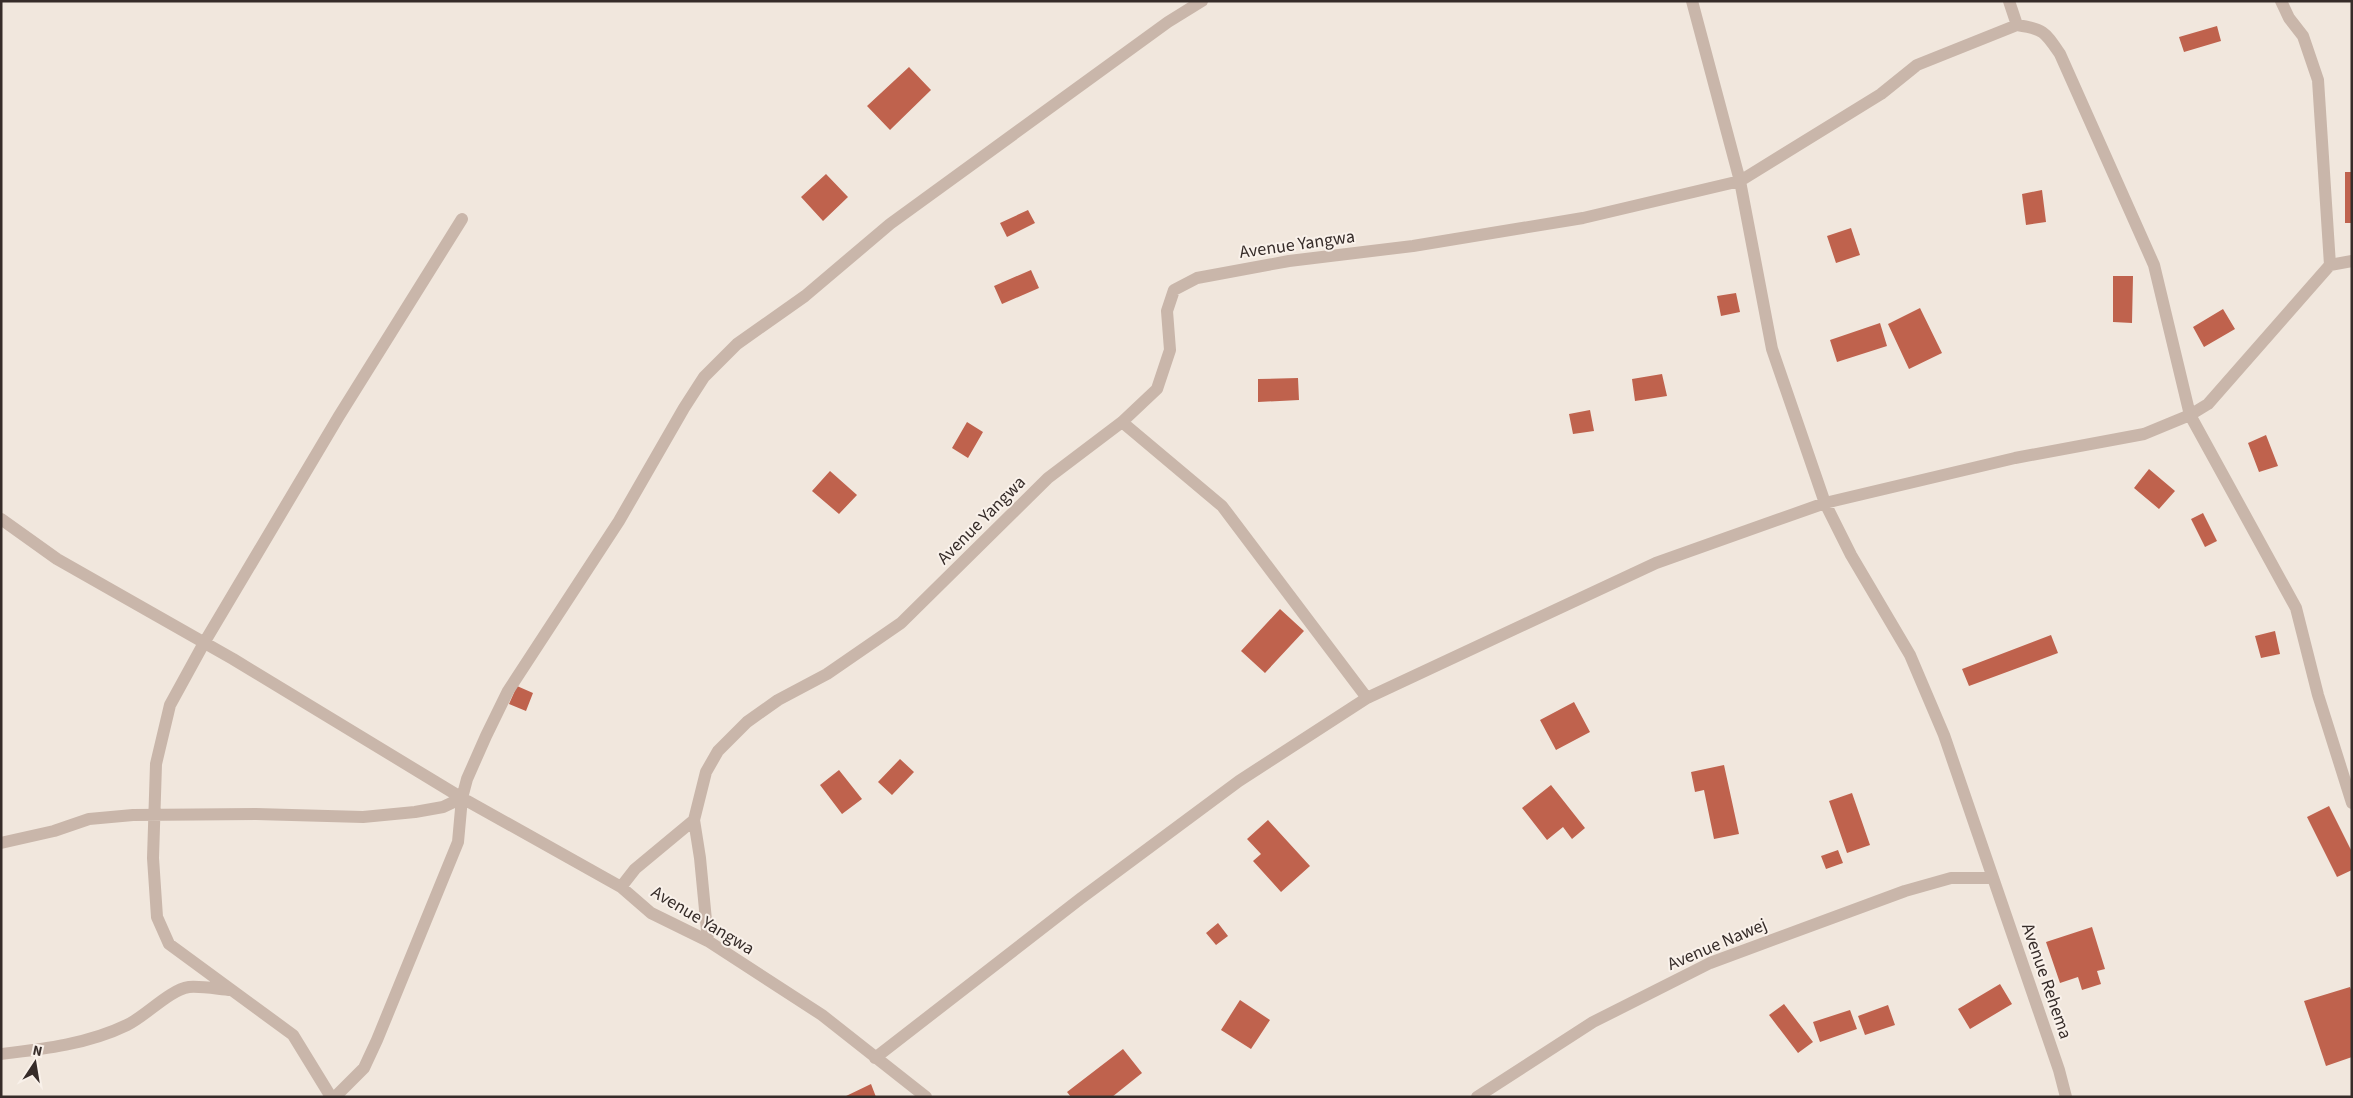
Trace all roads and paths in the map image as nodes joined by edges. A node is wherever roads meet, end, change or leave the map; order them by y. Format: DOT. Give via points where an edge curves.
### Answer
graph roads {
  1 [pos="1202,1"];
  2 [pos="1692,1"];
  3 [pos="2009,1"];
  4 [pos="2282,1"];
  5 [pos="2017,25"];
  6 [pos="1740,181"];
  7 [pos="462,219"];
  8 [pos="2352,261"];
  9 [pos="2330,265"];
  10 [pos="2190,415"];
  11 [pos="1122,422"];
  12 [pos="1825,503"];
  13 [pos="1,519"];
  14 [pos="204,643"];
  15 [pos="1367,698"];
  16 [pos="462,798"];
  17 [pos="2352,803"];
  18 [pos="154,815"];
  19 [pos="694,820"];
  20 [pos="1,843"];
  21 [pos="1992,878"];
  22 [pos="621,887"];
  23 [pos="708,941"];
  24 [pos="231,990"];
  25 [pos="1,1054"];
  26 [pos="875,1058"];
  27 [pos="333,1097"];
  28 [pos="926,1097"];
  29 [pos="1477,1097"];
  30 [pos="2066,1097"];
  1 -- 16 [label="street" via="1160,27 890,224 805,296 738,344 704,377 619,522 508,691 471,770"];
  2 -- 6 [label="street, Avenue Rehema"];
  3 -- 5 [label="street"];
  4 -- 9 [label="street" via="2288,18 2303,36 2318,80"];
  5 -- 6 [label="street, Avenue Yangwa" via="1917,64 1881,94"];
  5 -- 10 [label="street" via="2045,32 2060,54 2154,265"];
  6 -- 11 [label="street, Avenue Yangwa" via="1583,218 1412,246 1289,261 1197,278 1174,290 1167,312 1170,350 1157,389"];
  6 -- 12 [label="street, Avenue Rehema" via="1772,349"];
  7 -- 14 [label="street" via="339,416"];
  8 -- 9 [label="street"];
  9 -- 10 [label="street" via="2208,404"];
  10 -- 12 [label="street" via="2144,434 2015,458"];
  10 -- 17 [label="street" via="2296,608 2318,695"];
  11 -- 15 [label="street" via="1222,506"];
  11 -- 19 [label="street, Avenue Yangwa" via="1048,478 901,624 747,722 718,751 706,772"];
  12 -- 15 [label="street" via="1656,563"];
  12 -- 21 [label="street, Avenue Rehema" via="1851,555 1910,655 1944,735"];
  13 -- 14 [label="street" via="58,559"];
  14 -- 16 [label="street"];
  14 -- 18 [label="street" via="170,706 156,764"];
  15 -- 26 [label="street" via="1239,781"];
  16 -- 18 [label="street" via="424,810 363,817"];
  16 -- 22 [label="street"];
  16 -- 27 [label="street" via="458,842 377,1040 364,1068"];
  18 -- 20 [label="street" via="89,819"];
  18 -- 24 [label="street" via="157,917 169,944"];
  19 -- 22 [label="street, Avenue Yangwa" via="635,869"];
  19 -- 23 [label="street"];
  21 -- 29 [label="street, Avenue Nawej" via="1951,878 1904,891 1710,963 1593,1022"];
  21 -- 30 [label="street, Avenue Rehema"];
  22 -- 23 [label="street, Avenue Yangwa" via="651,913"];
  23 -- 26 [label="street, Avenue Yangwa" via="822,1015"];
  24 -- 25 [label="street" via="189,988 179,991 128,1025 103,1035 57,1047"];
  24 -- 27 [label="street" via="293,1036"];
  26 -- 28 [label="street, Avenue Yangwa"];
}
